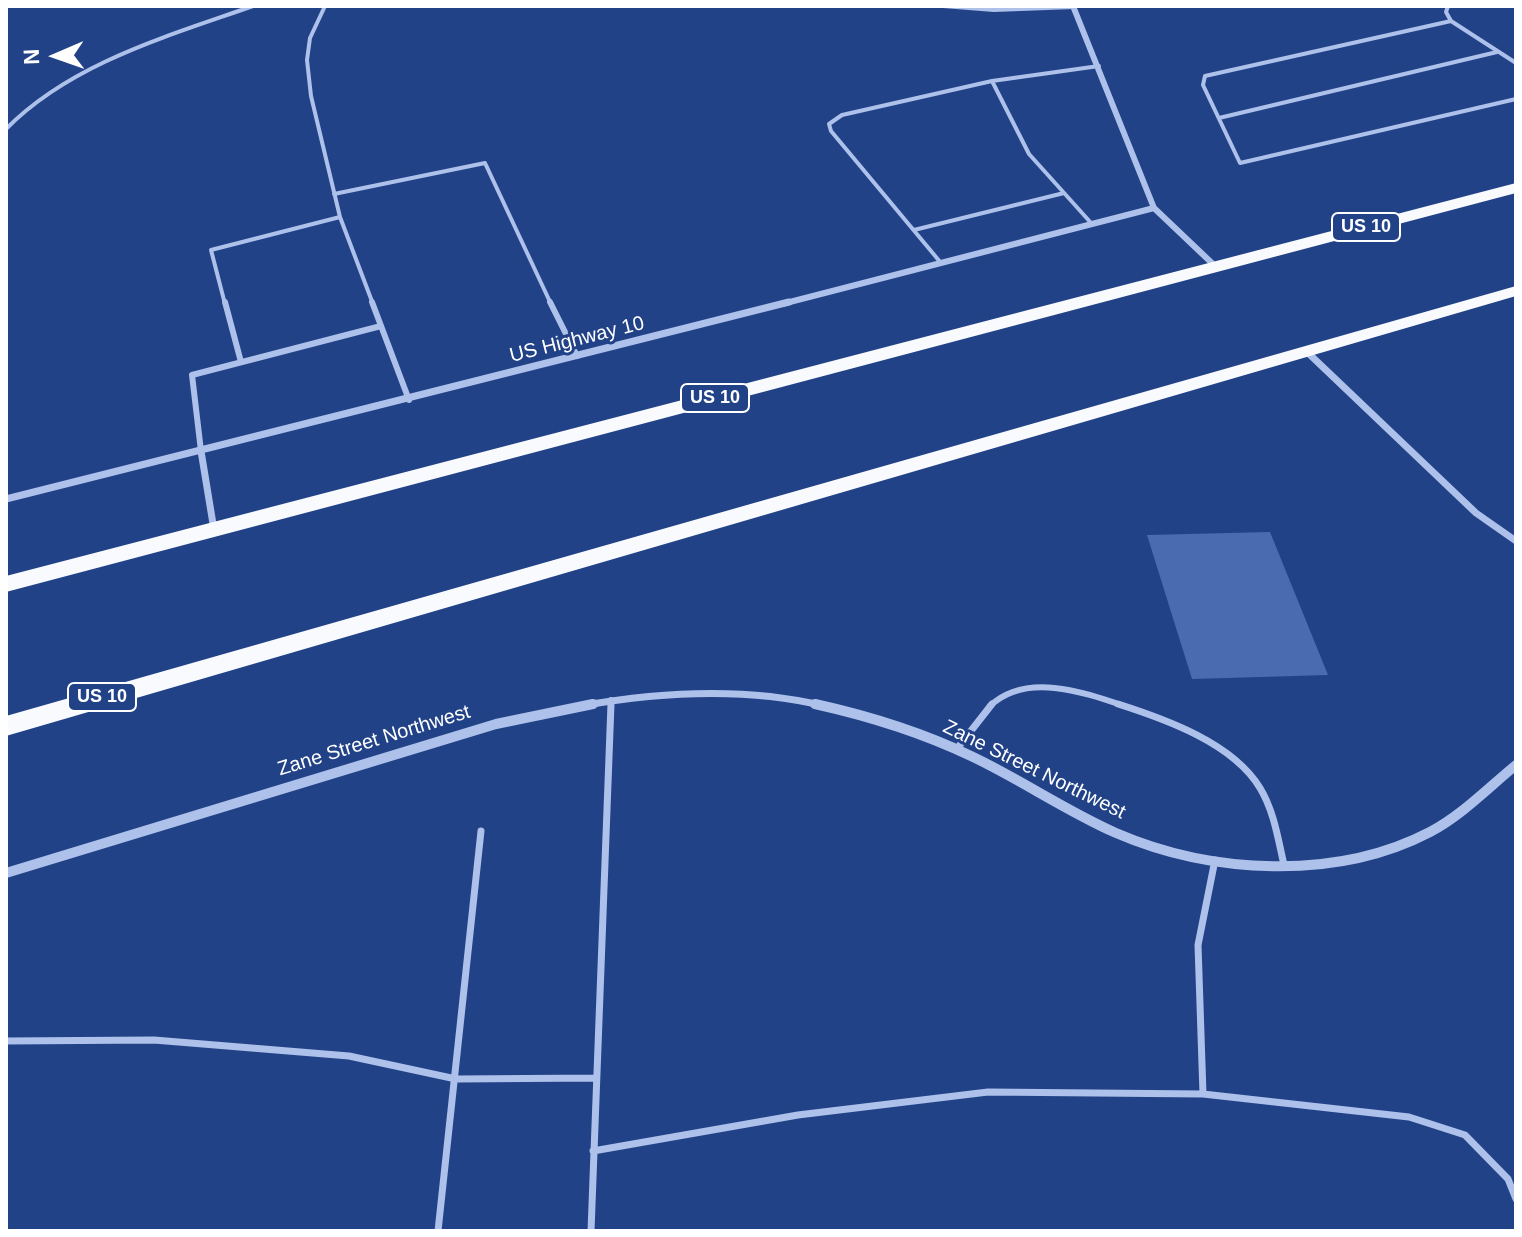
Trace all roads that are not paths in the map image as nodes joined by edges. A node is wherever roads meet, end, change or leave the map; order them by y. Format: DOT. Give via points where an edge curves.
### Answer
graph roads {
  1 [pos="253,6"];
  2 [pos="325,6"];
  3 [pos="943,6"];
  4 [pos="1448,6"];
  5 [pos="1073,7"];
  6 [pos="994,8"];
  7 [pos="1451,21"];
  8 [pos="1497,52"];
  9 [pos="1516,63"];
  10 [pos="1099,66"];
  11 [pos="992,81"];
  12 [pos="1516,99"];
  13 [pos="1219,118"];
  14 [pos="6,129"];
  15 [pos="1516,188"];
  16 [pos="1064,193"];
  17 [pos="334,194"];
  18 [pos="1154,208"];
  19 [pos="340,217"];
  20 [pos="1092,224"];
  21 [pos="914,230"];
  22 [pos="941,263"];
  23 [pos="1215,266"];
  24 [pos="1516,291"];
  25 [pos="381,326"];
  26 [pos="1306,351"];
  27 [pos="578,357"];
  28 [pos="241,362"];
  29 [pos="409,400"];
  30 [pos="201,451"];
  31 [pos="6,499"];
  32 [pos="214,530"];
  33 [pos="1516,541"];
  34 [pos="6,584"];
  35 [pos="611,700"];
  36 [pos="6,726"];
  37 [pos="956,750"];
  38 [pos="1516,765"];
  39 [pos="481,831"];
  40 [pos="1215,860"];
  41 [pos="1284,865"];
  42 [pos="6,873"];
  43 [pos="6,1041"];
  44 [pos="596,1078"];
  45 [pos="456,1079"];
  46 [pos="1203,1094"];
  47 [pos="593,1151"];
  48 [pos="1516,1199"];
  49 [pos="438,1231"];
  50 [pos="591,1231"];
  1 -- 14 [label="lane" via="58,85"];
  2 -- 17 [label="lane" via="310,38 308,74"];
  3 -- 6 [label="lane"];
  4 -- 7 [label="lane"];
  5 -- 6 [label="lane"];
  5 -- 10 [label="street"];
  7 -- 8 [label="lane"];
  7 -- 13 [label="lane" via="1205,76 1203,85"];
  8 -- 9 [label="lane"];
  8 -- 13 [label="lane"];
  10 -- 11 [label="lane"];
  10 -- 18 [label="street"];
  11 -- 16 [label="lane" via="1029,154"];
  11 -- 21 [label="lane" via="842,115 829,124"];
  12 -- 13 [label="lane" via="1240,163"];
  15 -- 23 [label="highway, US 10"];
  16 -- 20 [label="lane"];
  16 -- 21 [label="lane"];
  17 -- 19 [label="lane"];
  17 -- 27 [label="lane" via="485,163"];
  18 -- 20 [label="street, US Highway 10"];
  18 -- 23 [label="street"];
  19 -- 25 [label="lane"];
  19 -- 28 [label="lane" via="211,250"];
  20 -- 22 [label="street, US Highway 10"];
  21 -- 22 [label="lane"];
  22 -- 27 [label="street, US Highway 10"];
  23 -- 32 [label="highway, US 10"];
  24 -- 26 [label="highway, US 10"];
  25 -- 28 [label="lane"];
  25 -- 29 [label="lane"];
  26 -- 33 [label="street" via="1476,513"];
  26 -- 36 [label="highway, US 10"];
  27 -- 29 [label="street, US Highway 10"];
  28 -- 30 [label="lane" via="192,375"];
  29 -- 30 [label="street, US Highway 10"];
  30 -- 31 [label="street, US Highway 10"];
  30 -- 32 [label="street"];
  32 -- 34 [label="highway, US 10"];
  35 -- 37 [label="street, Zane Street Northwest" via="710,693 781,699 851,711"];
  35 -- 42 [label="street, Zane Street Northwest" via="496,724"];
  35 -- 44 [label="lane"];
  37 -- 40 [label="street, Zane Street Northwest" via="1100,826 1164,850"];
  37 -- 41 [label="lane" via="988,708 1010,691 1043,688 1089,694 1162,718 1220,750 1254,778 1274,820"];
  38 -- 41 [label="street, Zane Street Northwest" via="1432,831 1373,856"];
  39 -- 45 [label="lane"];
  40 -- 41 [label="street, Zane Street Northwest"];
  40 -- 46 [label="lane" via="1198,945"];
  43 -- 45 [label="lane" via="154,1040 334,1054"];
  44 -- 45 [label="lane"];
  44 -- 47 [label="lane"];
  45 -- 49 [label="lane"];
  46 -- 47 [label="lane" via="988,1092 798,1115"];
  46 -- 48 [label="lane" via="1409,1117 1465,1135 1508,1179"];
  47 -- 50 [label="lane"];
}
